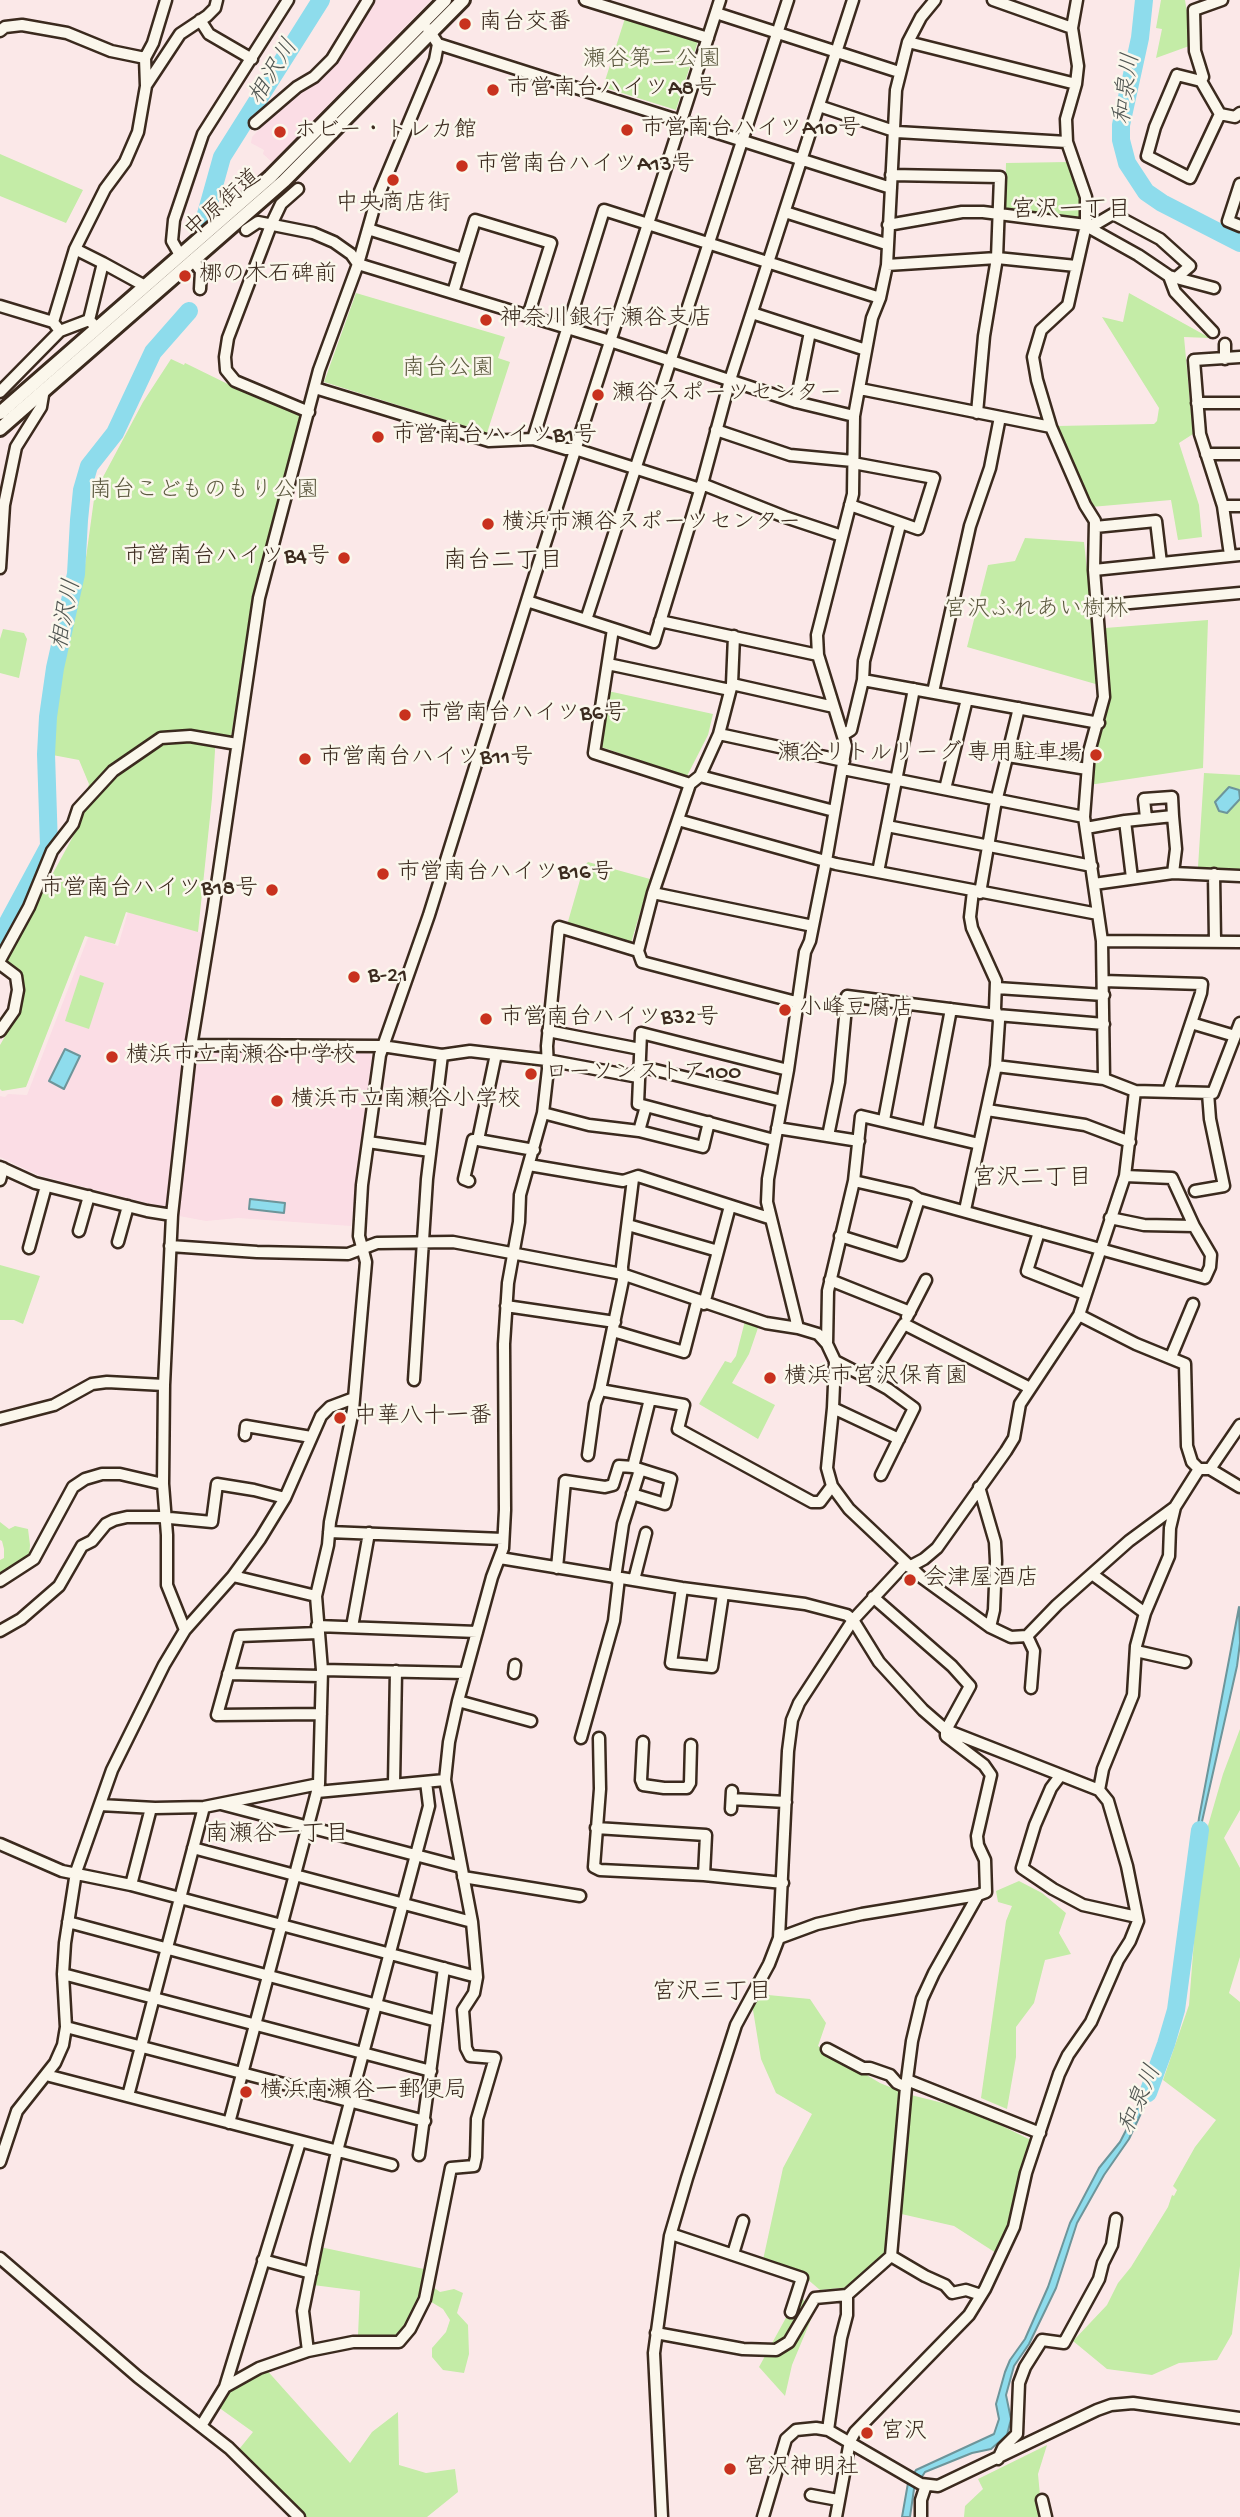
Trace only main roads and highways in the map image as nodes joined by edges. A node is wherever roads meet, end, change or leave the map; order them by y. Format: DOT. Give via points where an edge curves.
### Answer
graph roads {
  1 [pos="445,0"];
  2 [pos="463,0"];
  3 [pos="427,27"];
  4 [pos="187,258"];
  5 [pos="41,385"];
  6 [pos="0,413"];
  7 [pos="0,429"];
  1 -- 3 [label="main road, 中原街道"];
  2 -- 3 [label="main road, 中原街道"];
  3 -- 4 [label="main road, 中原街道" via="284,181"];
  4 -- 5 [label="main road, 中原街道"];
  4 -- 5 [label="main road, 中原街道" via="93,324"];
  5 -- 6 [label="main road, 中原街道"];
  5 -- 7 [label="main road, 中原街道"];
}
